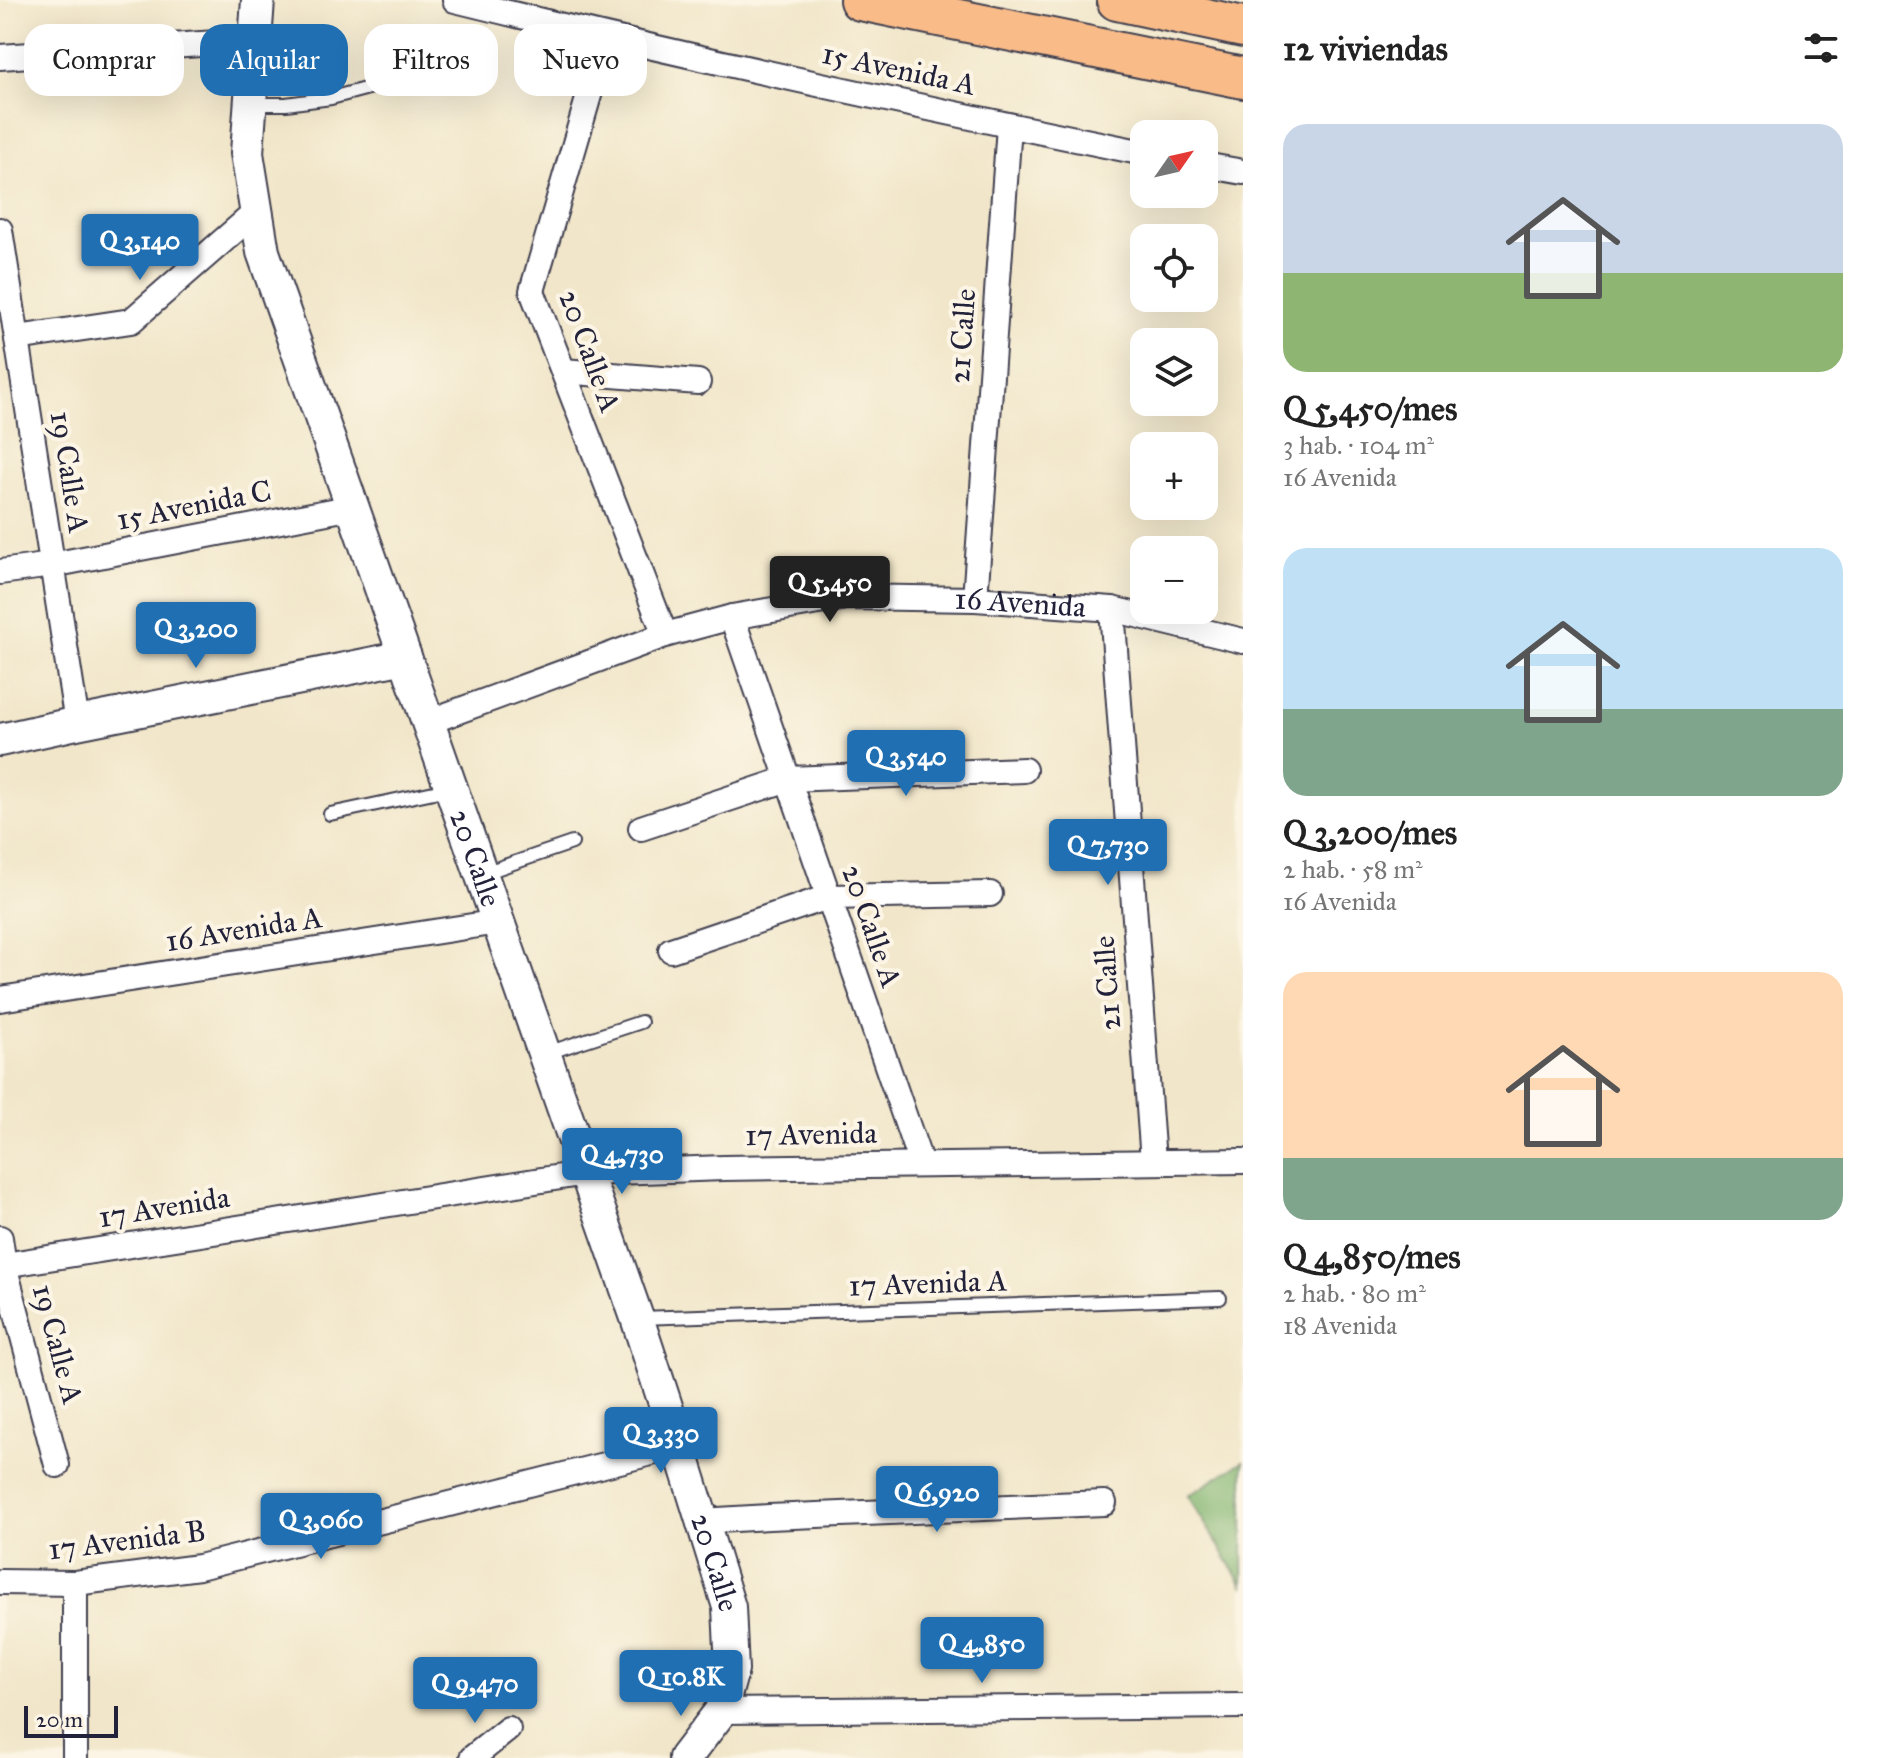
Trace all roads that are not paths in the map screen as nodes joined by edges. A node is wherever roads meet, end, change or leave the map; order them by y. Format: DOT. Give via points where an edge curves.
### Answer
graph roads {
  1 [pos="258,0"];
  2 [pos="455,0"];
  3 [pos="860,0"];
  4 [pos="1117,0"];
  5 [pos="255,24"];
  6 [pos="553,24"];
  7 [pos="1243,27"];
  8 [pos="200,44"];
  9 [pos="647,46"];
  10 [pos="0,57"];
  11 [pos="1243,78"];
  12 [pos="364,89"];
  13 [pos="250,96"];
  14 [pos="589,96"];
  15 [pos="250,104"];
  16 [pos="1009,126"];
  17 [pos="1130,150"];
  18 [pos="1218,168"];
  19 [pos="1243,172"];
  20 [pos="256,212"];
  21 [pos="0,230"];
  22 [pos="17,338"];
  23 [pos="563,371"];
  24 [pos="698,382"];
  25 [pos="353,507"];
  26 [pos="52,565"];
  27 [pos="0,572"];
  28 [pos="975,599"];
  29 [pos="1112,609"];
  30 [pos="732,617"];
  31 [pos="665,635"];
  32 [pos="1243,641"];
  33 [pos="405,657"];
  34 [pos="428,722"];
  35 [pos="77,723"];
  36 [pos="0,740"];
  37 [pos="1024,770"];
  38 [pos="788,779"];
  39 [pos="451,789"];
  40 [pos="330,814"];
  41 [pos="641,828"];
  42 [pos="572,843"];
  43 [pos="481,874"];
  44 [pos="990,894"];
  45 [pos="828,897"];
  46 [pos="498,922"];
  47 [pos="671,950"];
  48 [pos="0,999"];
  49 [pos="641,1022"];
  50 [pos="544,1054"];
  51 [pos="1153,1161"];
  52 [pos="1243,1161"];
  53 [pos="921,1164"];
  54 [pos="586,1173"];
  55 [pos="0,1238"];
  56 [pos="4,1265"];
  57 [pos="1220,1298"];
  58 [pos="637,1318"];
  59 [pos="679,1446"];
  60 [pos="57,1465"];
  61 [pos="1104,1503"];
  62 [pos="701,1521"];
  63 [pos="0,1582"];
  64 [pos="75,1583"];
  65 [pos="1243,1706"];
  66 [pos="721,1711"];
  67 [pos="508,1729"];
  68 [pos="75,1758"];
  69 [pos="472,1758"];
  70 [pos="685,1758"];
  1 -- 5 [label="street, 20 Calle"];
  2 -- 6 [label="street, 15 Avenida A"];
  3 -- 11 [label="main road"];
  4 -- 7 [label="main road"];
  8 -- 10 [label="street"];
  9 -- 16 [label="street, 15 Avenida A"];
  12 -- 15 [label="lane" via="286,104"];
  13 -- 15 [label="street, 20 Calle"];
  14 -- 23 [label="street, 20 Calle A" via="532,291"];
  15 -- 20 [label="street, 20 Calle" via="247,153"];
  16 -- 17 [label="street, 15 Avenida A"];
  16 -- 28 [label="street, 21 Calle"];
  18 -- 19 [label="street"];
  20 -- 22 [label="street" via="131,321"];
  20 -- 25 [label="street, 20 Calle" via="263,252"];
  21 -- 22 [label="street, 19 Calle A"];
  22 -- 26 [label="street, 19 Calle A"];
  23 -- 24 [label="street"];
  23 -- 31 [label="street, 20 Calle A"];
  25 -- 26 [label="street, 15 Avenida C"];
  25 -- 33 [label="street, 20 Calle"];
  26 -- 27 [label="street, 15 Avenida C"];
  26 -- 35 [label="street, 19 Calle A"];
  28 -- 29 [label="street, 16 Avenida"];
  28 -- 30 [label="street, 16 Avenida" via="847,597"];
  29 -- 32 [label="street, 16 Avenida"];
  29 -- 51 [label="street, 21 Calle"];
  30 -- 31 [label="street, 16 Avenida"];
  30 -- 38 [label="street, 20 Calle A"];
  31 -- 34 [label="street, 16 Avenida"];
  33 -- 34 [label="street, 20 Calle"];
  33 -- 35 [label="street"];
  34 -- 39 [label="street, 20 Calle"];
  35 -- 36 [label="street"];
  37 -- 38 [label="street"];
  38 -- 41 [label="street"];
  38 -- 45 [label="street, 20 Calle A"];
  39 -- 40 [label="lane"];
  39 -- 43 [label="street, 20 Calle"];
  42 -- 43 [label="lane"];
  43 -- 46 [label="street, 20 Calle"];
  44 -- 45 [label="street"];
  45 -- 47 [label="street"];
  45 -- 53 [label="street, 20 Calle A"];
  46 -- 48 [label="street, 16 Avenida A"];
  46 -- 50 [label="street, 20 Calle"];
  49 -- 50 [label="lane"];
  50 -- 54 [label="street, 20 Calle"];
  51 -- 52 [label="street, 17 Avenida"];
  51 -- 53 [label="street, 17 Avenida"];
  53 -- 54 [label="street, 17 Avenida"];
  54 -- 56 [label="street, 17 Avenida"];
  54 -- 58 [label="street, 20 Calle"];
  55 -- 56 [label="street, 19 Calle A"];
  56 -- 60 [label="street, 19 Calle A"];
  57 -- 58 [label="lane, 17 Avenida A"];
  58 -- 59 [label="street, 20 Calle"];
  59 -- 62 [label="street, 20 Calle"];
  59 -- 64 [label="street, 17 Avenida B" via="199,1567"];
  61 -- 62 [label="street"];
  62 -- 66 [label="street, 20 Calle" via="729,1607 732,1670"];
  63 -- 64 [label="street, 17 Avenida B"];
  64 -- 68 [label="street"];
  65 -- 66 [label="street"];
  66 -- 70 [label="street"];
  67 -- 69 [label="street"];
}
